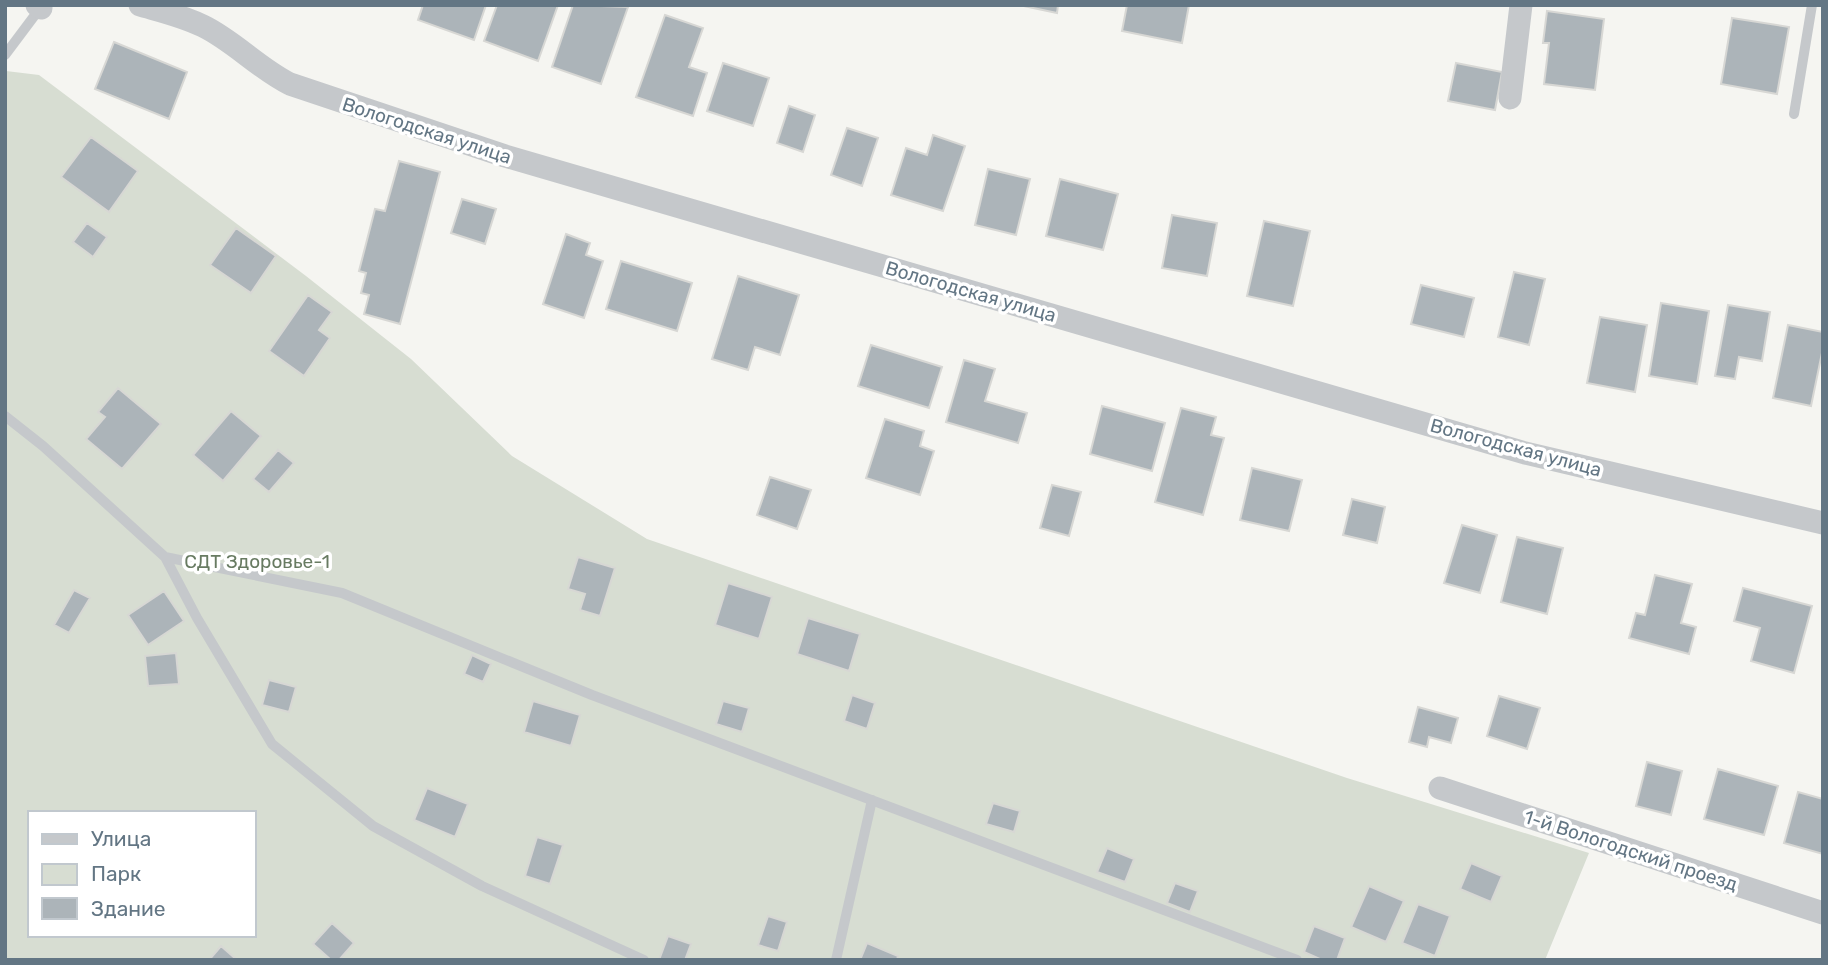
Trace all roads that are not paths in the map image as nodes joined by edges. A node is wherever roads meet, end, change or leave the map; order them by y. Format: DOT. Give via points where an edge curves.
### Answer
graph roads {
  1 [pos="140,5"];
  2 [pos="1521,5"];
  3 [pos="1812,5"];
  4 [pos="40,6"];
  5 [pos="5,55"];
  6 [pos="1510,98"];
  7 [pos="1794,114"];
  8 [pos="5,416"];
  9 [pos="1823,523"];
  10 [pos="165,557"];
  11 [pos="1440,788"];
  12 [pos="872,800"];
  13 [pos="1823,913"];
  14 [pos="644,960"];
  15 [pos="836,960"];
  16 [pos="1297,960"];
  1 -- 9 [label="street, Вологодская улица" via="204,26 290,84 505,156 1525,453"];
  2 -- 6 [label="street"];
  3 -- 7 [label="lane"];
  4 -- 5 [label="lane"];
  8 -- 10 [label="lane"];
  10 -- 12 [label="lane" via="342,593 592,695"];
  10 -- 14 [label="lane" via="272,744 373,826 481,886"];
  11 -- 13 [label="street, 1-й Вологодский проезд"];
  12 -- 15 [label="lane"];
  12 -- 16 [label="lane"];
}
